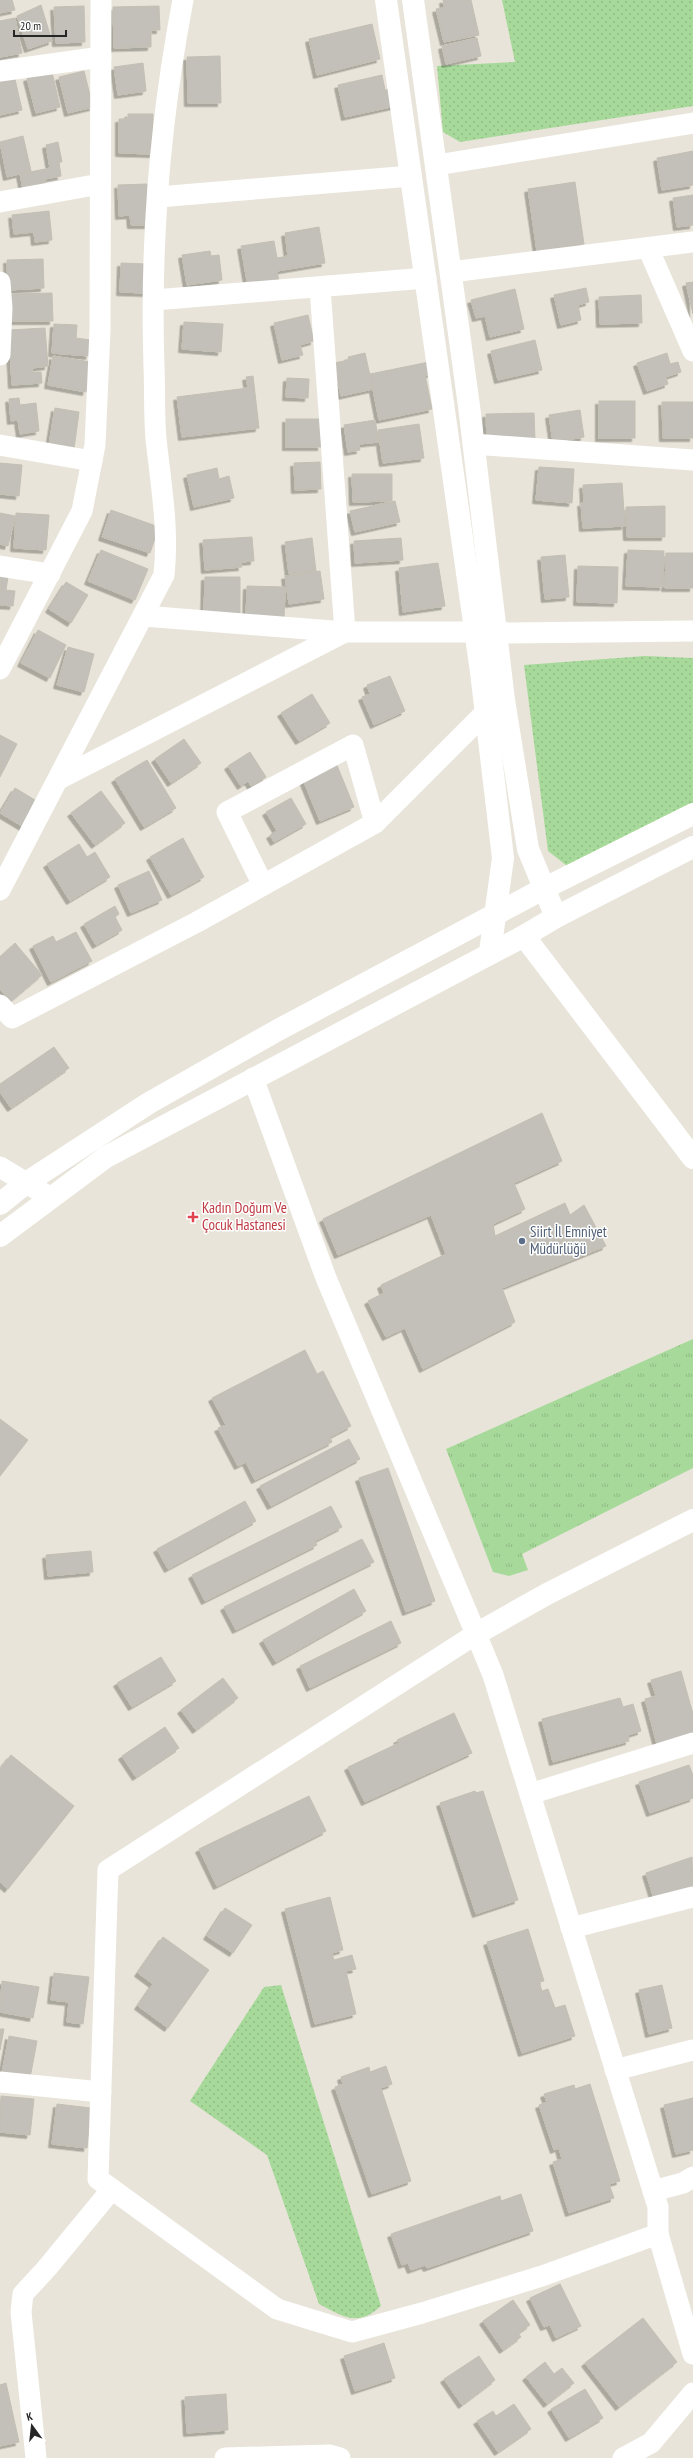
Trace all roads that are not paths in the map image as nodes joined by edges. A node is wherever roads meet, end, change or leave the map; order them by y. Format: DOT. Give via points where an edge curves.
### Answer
graph roads {
  1 [pos="100,0"];
  2 [pos="183,0"];
  3 [pos="386,0"];
  4 [pos="413,0"];
  5 [pos="101,57"];
  6 [pos="0,71"];
  7 [pos="693,123"];
  8 [pos="437,165"];
  9 [pos="411,176"];
  10 [pos="100,184"];
  11 [pos="158,197"];
  12 [pos="0,202"];
  13 [pos="693,242"];
  14 [pos="648,248"];
  15 [pos="451,272"];
  16 [pos="426,278"];
  17 [pos="0,282"];
  18 [pos="320,288"];
  19 [pos="154,300"];
  20 [pos="693,351"];
  21 [pos="0,355"];
  22 [pos="473,444"];
  23 [pos="0,445"];
  24 [pos="693,460"];
  25 [pos="92,461"];
  26 [pos="0,566"];
  27 [pos="50,574"];
  28 [pos="144,616"];
  29 [pos="693,631"];
  30 [pos="345,632"];
  31 [pos="485,633"];
  32 [pos="0,669"];
  33 [pos="486,712"];
  34 [pos="59,779"];
  35 [pos="693,814"];
  36 [pos="375,823"];
  37 [pos="693,847"];
  38 [pos="263,885"];
  39 [pos="543,889"];
  40 [pos="0,890"];
  41 [pos="496,914"];
  42 [pos="556,917"];
  43 [pos="524,936"];
  44 [pos="490,952"];
  45 [pos="0,1005"];
  46 [pos="253,1078"];
  47 [pos="693,1158"];
  48 [pos="0,1167"];
  49 [pos="26,1183"];
  50 [pos="51,1198"];
  51 [pos="0,1204"];
  52 [pos="0,1236"];
  53 [pos="693,1520"];
  54 [pos="476,1634"];
  55 [pos="693,1744"];
  56 [pos="530,1794"];
  57 [pos="693,1897"];
  58 [pos="571,1928"];
  59 [pos="693,2050"];
  60 [pos="615,2070"];
  61 [pos="0,2082"];
  62 [pos="101,2092"];
  63 [pos="693,2176"];
  64 [pos="112,2189"];
  65 [pos="652,2191"];
  66 [pos="658,2234"];
  67 [pos="693,2354"];
  68 [pos="693,2394"];
  69 [pos="36,2458"];
  70 [pos="225,2458"];
  71 [pos="340,2458"];
  72 [pos="623,2458"];
  1 -- 5 [label="street"];
  2 -- 11 [label="street" via="171,62"];
  3 -- 9 [label="street"];
  4 -- 8 [label="street"];
  5 -- 6 [label="street"];
  5 -- 10 [label="street"];
  7 -- 8 [label="street"];
  8 -- 15 [label="street"];
  9 -- 11 [label="street"];
  9 -- 16 [label="street"];
  10 -- 12 [label="street"];
  10 -- 25 [label="street" via="100,330 95,445"];
  11 -- 19 [label="street"];
  13 -- 14 [label="street"];
  14 -- 15 [label="street"];
  14 -- 20 [label="street"];
  15 -- 22 [label="street"];
  16 -- 18 [label="street"];
  16 -- 31 [label="street"];
  17 -- 21 [label="street"];
  18 -- 19 [label="street"];
  18 -- 30 [label="street"];
  19 -- 28 [label="street" via="156,439 167,546 164,575"];
  22 -- 24 [label="street"];
  22 -- 31 [label="street"];
  23 -- 25 [label="street"];
  25 -- 27 [label="street" via="82,511"];
  26 -- 27 [label="street"];
  27 -- 32 [label="street"];
  28 -- 30 [label="street"];
  28 -- 34 [label="street"];
  29 -- 31 [label="street"];
  30 -- 31 [label="street"];
  30 -- 34 [label="street"];
  31 -- 33 [label="street"];
  31 -- 39 [label="street" via="504,700 528,849"];
  33 -- 36 [label="street"];
  33 -- 41 [label="street" via="503,858"];
  34 -- 40 [label="street"];
  35 -- 39 [label="street"];
  36 -- 38 [label="street"];
  36 -- 38 [label="street" via="353,745 227,812"];
  37 -- 42 [label="street"];
  38 -- 45 [label="street" via="12,1018"];
  39 -- 41 [label="street"];
  39 -- 42 [label="street"];
  41 -- 44 [label="street"];
  41 -- 49 [label="street" via="278,1030 149,1103"];
  42 -- 43 [label="street"];
  43 -- 44 [label="street"];
  43 -- 47 [label="street"];
  44 -- 46 [label="street"];
  46 -- 50 [label="street" via="106,1157"];
  46 -- 54 [label="street" via="326,1278"];
  48 -- 49 [label="street"];
  49 -- 50 [label="street"];
  49 -- 51 [label="street"];
  50 -- 52 [label="street"];
  53 -- 54 [label="street" via="547,1594"];
  54 -- 56 [label="street" via="493,1674"];
  54 -- 62 [label="street" via="108,1870"];
  55 -- 56 [label="street"];
  56 -- 58 [label="street"];
  57 -- 58 [label="street"];
  58 -- 60 [label="street"];
  59 -- 60 [label="street"];
  60 -- 65 [label="street"];
  61 -- 62 [label="street"];
  62 -- 64 [label="street" via="98,2179"];
  63 -- 65 [label="street" via="683,2183"];
  64 -- 66 [label="street" via="277,2309 352,2332 534,2278"];
  64 -- 69 [label="street" via="47,2268 22,2294 21,2312"];
  65 -- 66 [label="street" via="658,2207"];
  66 -- 67 [label="street"];
  68 -- 72 [label="street" via="651,2443"];
  70 -- 71 [label="street" via="328,2455"];
}
